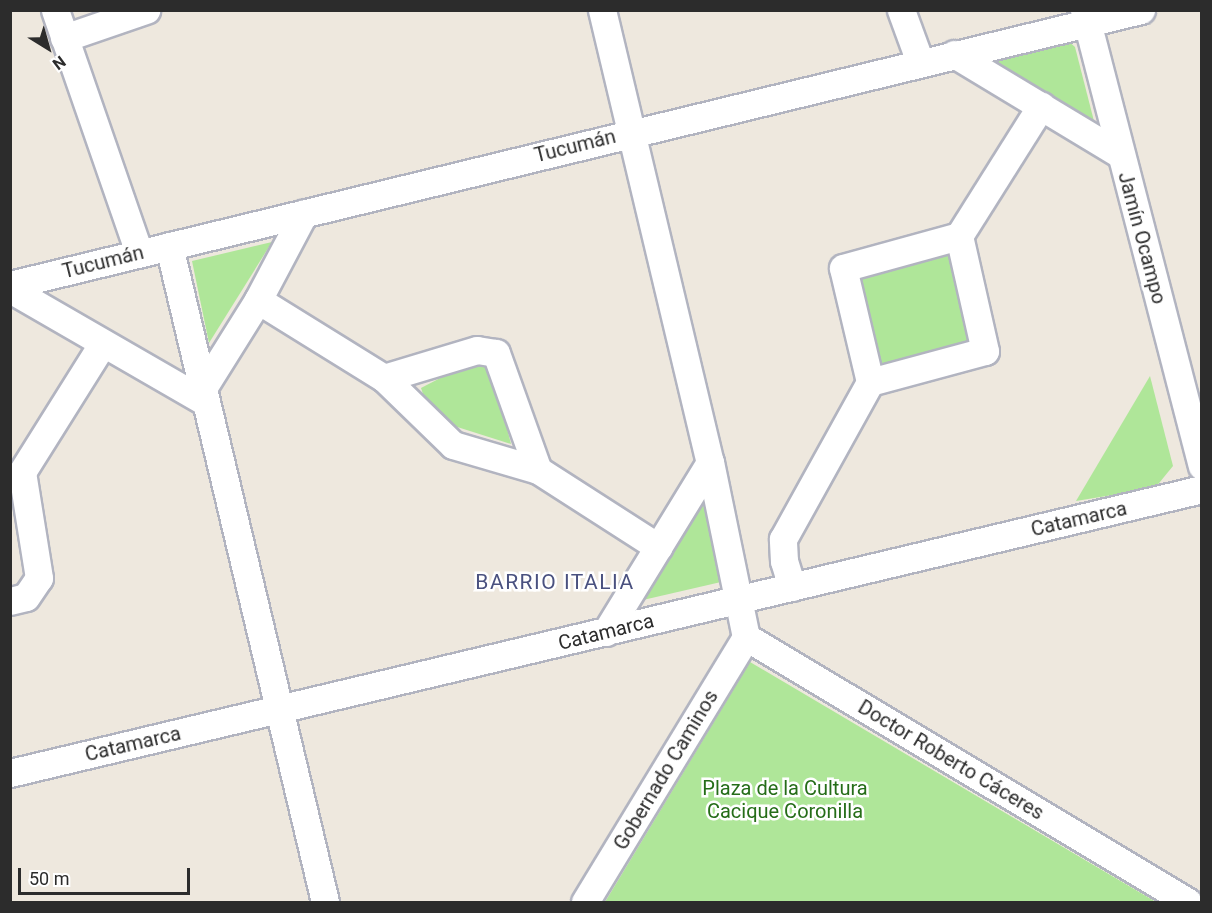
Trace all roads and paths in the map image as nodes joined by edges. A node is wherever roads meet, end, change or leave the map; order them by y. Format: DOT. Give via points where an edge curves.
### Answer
graph roads {
  1 [pos="55,10"];
  2 [pos="146,10"];
  3 [pos="602,10"];
  4 [pos="902,10"];
  5 [pos="1141,10"];
  6 [pos="1086,17"];
  7 [pos="64,38"];
  8 [pos="954,54"];
  9 [pos="920,62"];
  10 [pos="1041,106"];
  11 [pos="632,132"];
  12 [pos="1120,154"];
  13 [pos="304,213"];
  14 [pos="959,236"];
  15 [pos="169,246"];
  16 [pos="140,253"];
  17 [pos="10,285"];
  18 [pos="10,289"];
  19 [pos="258,300"];
  20 [pos="104,343"];
  21 [pos="384,378"];
  22 [pos="870,382"];
  23 [pos="205,395"];
  24 [pos="710,462"];
  25 [pos="1202,466"];
  26 [pos="538,470"];
  27 [pos="16,474"];
  28 [pos="1202,489"];
  29 [pos="658,547"];
  30 [pos="792,587"];
  31 [pos="738,600"];
  32 [pos="10,601"];
  33 [pos="606,632"];
  34 [pos="746,637"];
  35 [pos="280,711"];
  36 [pos="10,773"];
  37 [pos="325,903"];
  38 [pos="585,903"];
  39 [pos="1188,903"];
  1 -- 7 [label="street"];
  2 -- 7 [label="street"];
  3 -- 11 [label="street"];
  4 -- 9 [label="street"];
  5 -- 6 [label="street, Tucumán"];
  6 -- 8 [label="street, Tucumán"];
  6 -- 12 [label="street, Jamín Ocampo"];
  7 -- 16 [label="street"];
  8 -- 9 [label="street, Tucumán"];
  8 -- 10 [label="street"];
  9 -- 11 [label="street, Tucumán"];
  10 -- 12 [label="street"];
  10 -- 14 [label="street"];
  11 -- 13 [label="street, Tucumán"];
  11 -- 24 [label="street"];
  12 -- 25 [label="street, Jamín Ocampo"];
  13 -- 15 [label="street, Tucumán"];
  13 -- 19 [label="street"];
  14 -- 22 [label="street" via="985,351"];
  14 -- 22 [label="street" via="843,267"];
  15 -- 16 [label="street, Tucumán"];
  15 -- 23 [label="street"];
  16 -- 17 [label="street, Tucumán"];
  18 -- 20 [label="street"];
  19 -- 21 [label="street"];
  19 -- 23 [label="street"];
  20 -- 23 [label="street"];
  20 -- 27 [label="street"];
  21 -- 26 [label="street" via="453,445"];
  21 -- 26 [label="street" via="477,350 496,353"];
  22 -- 30 [label="street" via="783,539 784,561"];
  23 -- 35 [label="street"];
  24 -- 29 [label="street"];
  24 -- 31 [label="street"];
  26 -- 29 [label="street"];
  27 -- 32 [label="street" via="39,578 26,597"];
  28 -- 30 [label="street, Catamarca"];
  29 -- 33 [label="street"];
  30 -- 31 [label="street, Catamarca"];
  31 -- 33 [label="street, Catamarca"];
  31 -- 34 [label="street"];
  33 -- 35 [label="street, Catamarca"];
  34 -- 38 [label="street, Gobernado Caminos"];
  34 -- 39 [label="street, Doctor Roberto Cáceres"];
  35 -- 36 [label="street, Catamarca"];
  35 -- 37 [label="street"];
}
